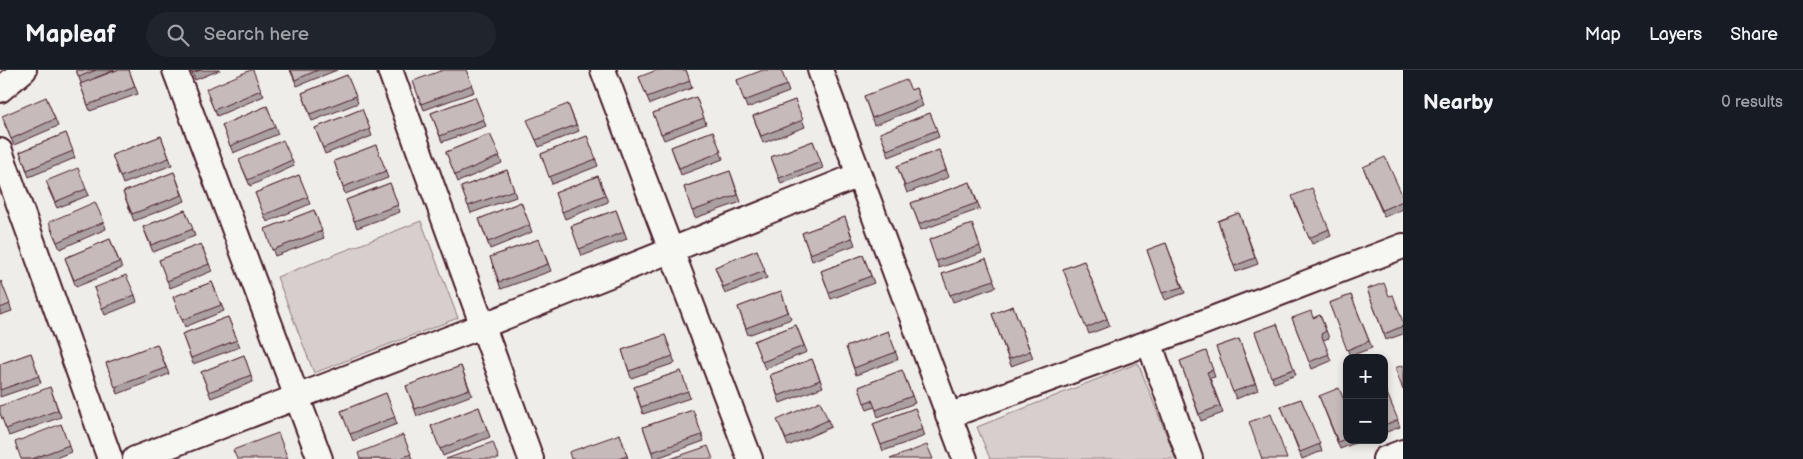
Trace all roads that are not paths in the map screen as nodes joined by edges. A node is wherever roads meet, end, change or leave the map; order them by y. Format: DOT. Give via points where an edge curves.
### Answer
graph roads {
  1 [pos="24,70"];
  2 [pos="174,70"];
  3 [pos="390,70"];
  4 [pos="603,70"];
  5 [pos="820,70"];
  6 [pos="0,90"];
  7 [pos="0,151"];
  8 [pos="859,175"];
  9 [pos="1403,246"];
  10 [pos="671,250"];
  11 [pos="482,326"];
  12 [pos="1149,342"];
  13 [pos="297,397"];
  14 [pos="948,416"];
  15 [pos="1403,452"];
  16 [pos="110,459"];
  17 [pos="135,459"];
  18 [pos="320,459"];
  19 [pos="531,459"];
  20 [pos="750,459"];
  21 [pos="965,459"];
  22 [pos="1190,459"];
  23 [pos="1385,459"];
  1 -- 6 [label="street"];
  2 -- 13 [label="street"];
  3 -- 11 [label="street"];
  4 -- 10 [label="street"];
  5 -- 8 [label="street"];
  7 -- 16 [label="street"];
  8 -- 10 [label="street"];
  8 -- 14 [label="street"];
  9 -- 12 [label="street"];
  10 -- 11 [label="street"];
  10 -- 20 [label="street"];
  11 -- 13 [label="street"];
  11 -- 19 [label="street"];
  12 -- 14 [label="street"];
  12 -- 22 [label="street"];
  13 -- 17 [label="street"];
  13 -- 18 [label="street"];
  14 -- 21 [label="street"];
  15 -- 23 [label="street"];
}
